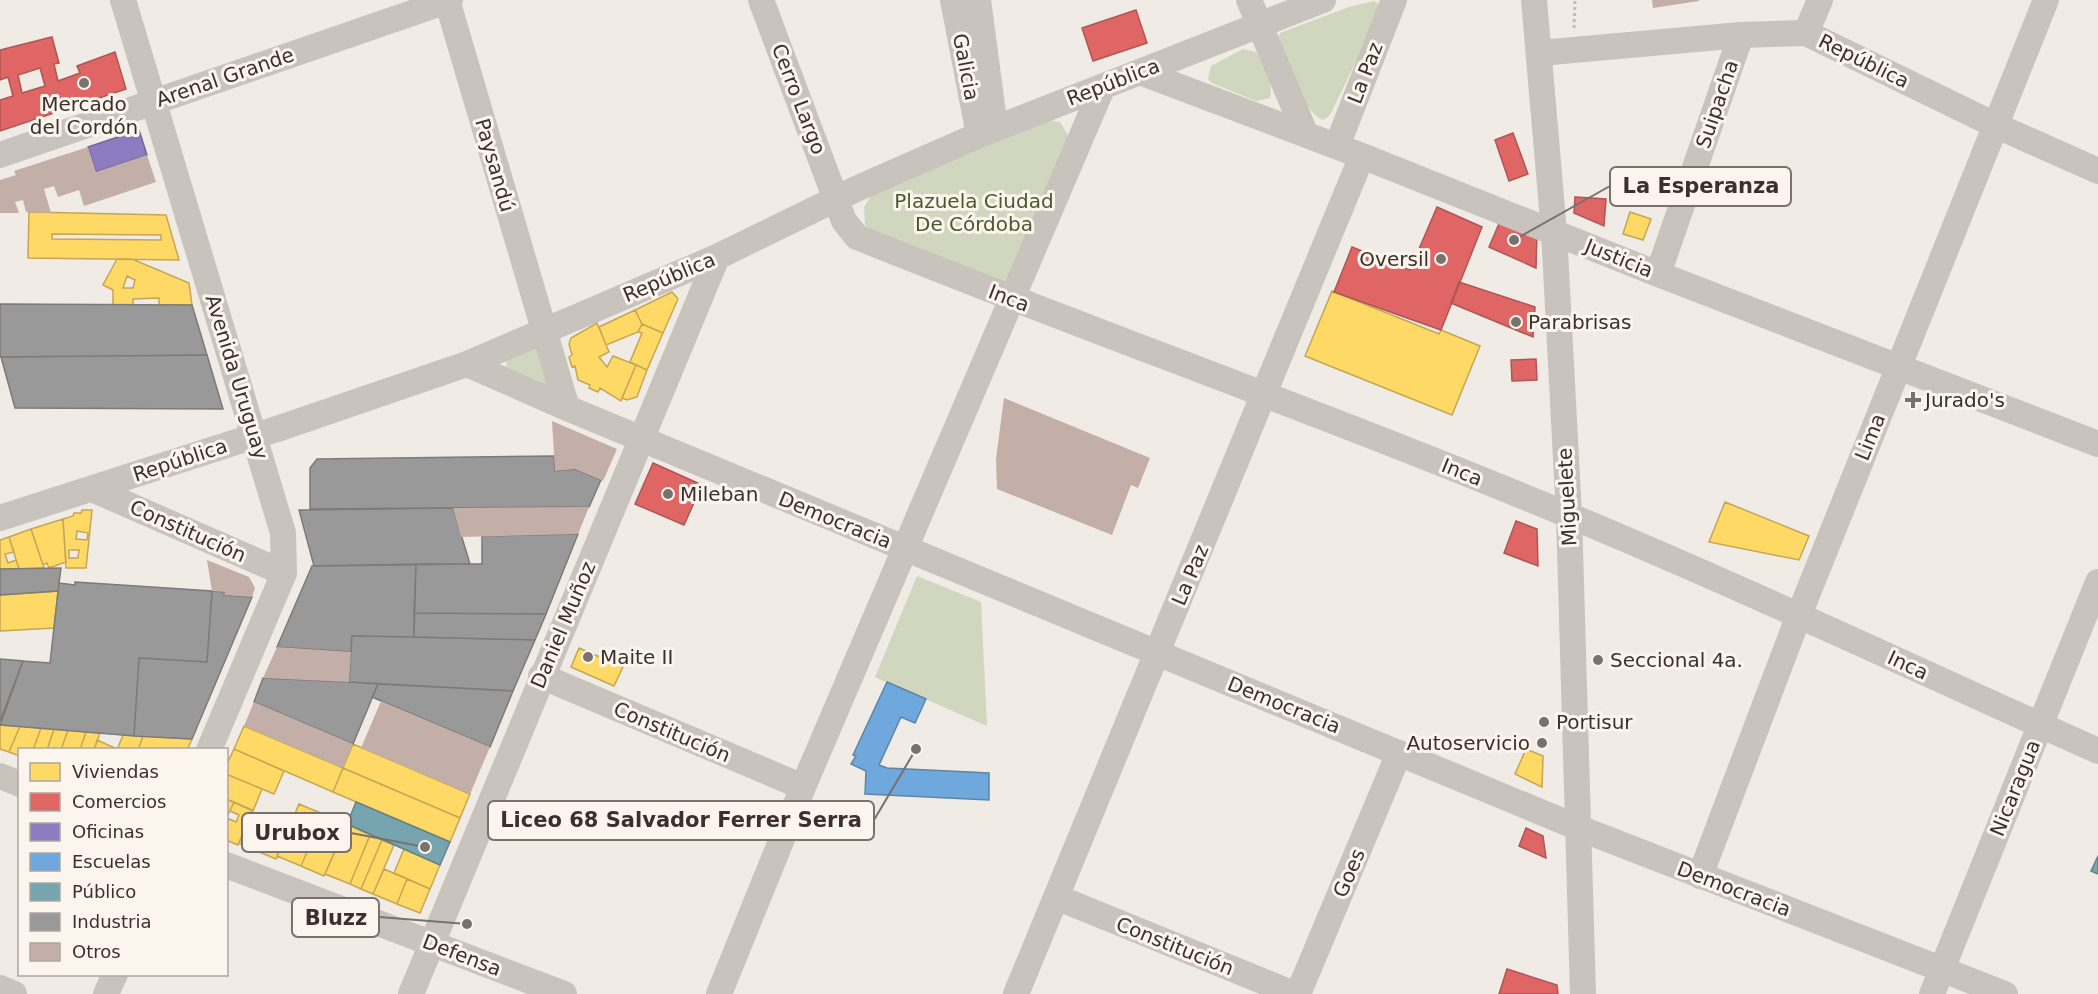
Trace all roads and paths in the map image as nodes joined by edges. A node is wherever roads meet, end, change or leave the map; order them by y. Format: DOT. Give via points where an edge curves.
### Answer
graph roads {
  1 [pos="123,0"];
  2 [pos="449,0"];
  3 [pos="761,0"];
  4 [pos="952,0"];
  5 [pos="978,0"];
  6 [pos="1249,0"];
  7 [pos="1323,0"];
  8 [pos="1394,0"];
  9 [pos="1534,0"];
  10 [pos="1575,0"];
  11 [pos="1820,0"];
  12 [pos="2046,0"];
  13 [pos="1257,25"];
  14 [pos="1576,25"];
  15 [pos="1806,33"];
  16 [pos="1741,35"];
  17 [pos="1540,53"];
  18 [pos="1140,72"];
  19 [pos="1103,86"];
  20 [pos="153,102"];
  21 [pos="1997,126"];
  22 [pos="987,131"];
  23 [pos="1306,135"];
  24 [pos="1337,146"];
  25 [pos="0,155"];
  26 [pos="1362,156"];
  27 [pos="2098,171"];
  28 [pos="836,199"];
  29 [pos="1554,232"];
  30 [pos="717,257"];
  31 [pos="1658,274"];
  32 [pos="1013,300"];
  33 [pos="544,330"];
  34 [pos="467,364"];
  35 [pos="1898,365"];
  36 [pos="1266,393"];
  37 [pos="567,408"];
  38 [pos="255,436"];
  39 [pos="642,441"];
  40 [pos="2098,444"];
  41 [pos="92,489"];
  42 [pos="1569,515"];
  43 [pos="0,518"];
  44 [pos="906,549"];
  45 [pos="284,573"];
  46 [pos="2098,582"];
  47 [pos="1798,615"];
  48 [pos="1157,653"];
  49 [pos="541,676"];
  50 [pos="2040,725"];
  51 [pos="211,748"];
  52 [pos="2098,751"];
  53 [pos="1400,753"];
  54 [pos="0,776"];
  55 [pos="18,783"];
  56 [pos="802,788"];
  57 [pos="1579,828"];
  58 [pos="228,866"];
  59 [pos="1700,876"];
  60 [pos="1056,897"];
  61 [pos="432,944"];
  62 [pos="1942,969"];
  63 [pos="115,976"];
  64 [pos="0,988"];
  65 [pos="14,994"];
  66 [pos="106,994"];
  67 [pos="411,994"];
  68 [pos="564,994"];
  69 [pos="719,994"];
  70 [pos="1016,994"];
  71 [pos="1294,994"];
  72 [pos="1298,994"];
  73 [pos="1583,994"];
  74 [pos="1932,994"];
  75 [pos="2005,994"];
  1 -- 20 [label="street, Avenida Uruguay"];
  2 -- 20 [label="street, Arenal Grande"];
  2 -- 33 [label="street, Paysandú"];
  3 -- 28 [label="street, Cerro Largo"];
  4 -- 22 [label="street, Galicia"];
  5 -- 22 [label="street, Galicia"];
  6 -- 13 [label="street"];
  7 -- 13 [label="street, República"];
  8 -- 24 [label="street, La Paz"];
  9 -- 17 [label="street, Miguelete"];
  10 -- 14 [label="path"];
  11 -- 15 [label="street"];
  12 -- 21 [label="street, Lima"];
  13 -- 18 [label="street, República"];
  13 -- 23 [label="street"];
  15 -- 16 [label="street, República"];
  15 -- 21 [label="street, República"];
  16 -- 17 [label="street, República"];
  16 -- 31 [label="street, Suipacha"];
  17 -- 29 [label="street, Miguelete"];
  18 -- 19 [label="street, República"];
  18 -- 23 [label="street, Justicia"];
  19 -- 22 [label="street, República"];
  19 -- 32 [label="street"];
  20 -- 25 [label="street, Arenal Grande"];
  20 -- 38 [label="street, Avenida Uruguay"];
  21 -- 27 [label="street, República"];
  21 -- 35 [label="street, Lima"];
  22 -- 28 [label="street, República"];
  23 -- 24 [label="street, Justicia"];
  24 -- 26 [label="street, Justicia"];
  26 -- 29 [label="street, Justicia"];
  26 -- 36 [label="street, La Paz"];
  28 -- 30 [label="street, República"];
  28 -- 32 [label="street, Inca" via="844,221 857,237"];
  29 -- 31 [label="street, Justicia"];
  29 -- 42 [label="street, Miguelete"];
  30 -- 33 [label="street, República"];
  30 -- 39 [label="street, Daniel Muñoz"];
  31 -- 35 [label="street, Justicia"];
  32 -- 36 [label="street, Inca"];
  32 -- 44 [label="street"];
  33 -- 34 [label="street, República"];
  33 -- 37 [label="street"];
  34 -- 37 [label="street, Democracia"];
  34 -- 38 [label="street, República"];
  35 -- 40 [label="street, Justicia"];
  35 -- 47 [label="street, Lima"];
  36 -- 42 [label="street, Inca"];
  36 -- 48 [label="street, La Paz"];
  37 -- 39 [label="street, Democracia"];
  38 -- 41 [label="street, República"];
  38 -- 45 [label="street, Avenida Uruguay" via="283,533"];
  39 -- 44 [label="street, Democracia"];
  39 -- 49 [label="street, Daniel Muñoz"];
  41 -- 43 [label="street, República"];
  41 -- 45 [label="street, Constitución"];
  42 -- 47 [label="street, Inca"];
  42 -- 57 [label="street, Miguelete"];
  44 -- 48 [label="street, Democracia"];
  44 -- 56 [label="street"];
  45 -- 51 [label="street, Avenida Uruguay"];
  46 -- 50 [label="street, Nicaragua"];
  47 -- 50 [label="street, Inca"];
  47 -- 59 [label="street, Lima"];
  48 -- 53 [label="street, Democracia"];
  48 -- 60 [label="street, La Paz"];
  49 -- 56 [label="street, Constitución"];
  49 -- 61 [label="street, Daniel Muñoz"];
  50 -- 52 [label="street, Inca"];
  50 -- 62 [label="street, Nicaragua"];
  53 -- 57 [label="street, Democracia"];
  53 -- 72 [label="street, Goes"];
  54 -- 55 [label="street"];
  56 -- 69 [label="street"];
  57 -- 59 [label="street, Democracia"];
  57 -- 73 [label="street, Miguelete"];
  58 -- 61 [label="street, Defensa"];
  59 -- 62 [label="street, Democracia"];
  60 -- 70 [label="street, La Paz"];
  60 -- 71 [label="street, Constitución"];
  61 -- 67 [label="street, Daniel Muñoz"];
  61 -- 68 [label="street, Defensa"];
  62 -- 74 [label="street, Nicaragua"];
  62 -- 75 [label="street, Democracia"];
  63 -- 66 [label="street"];
  64 -- 65 [label="street"];
}
